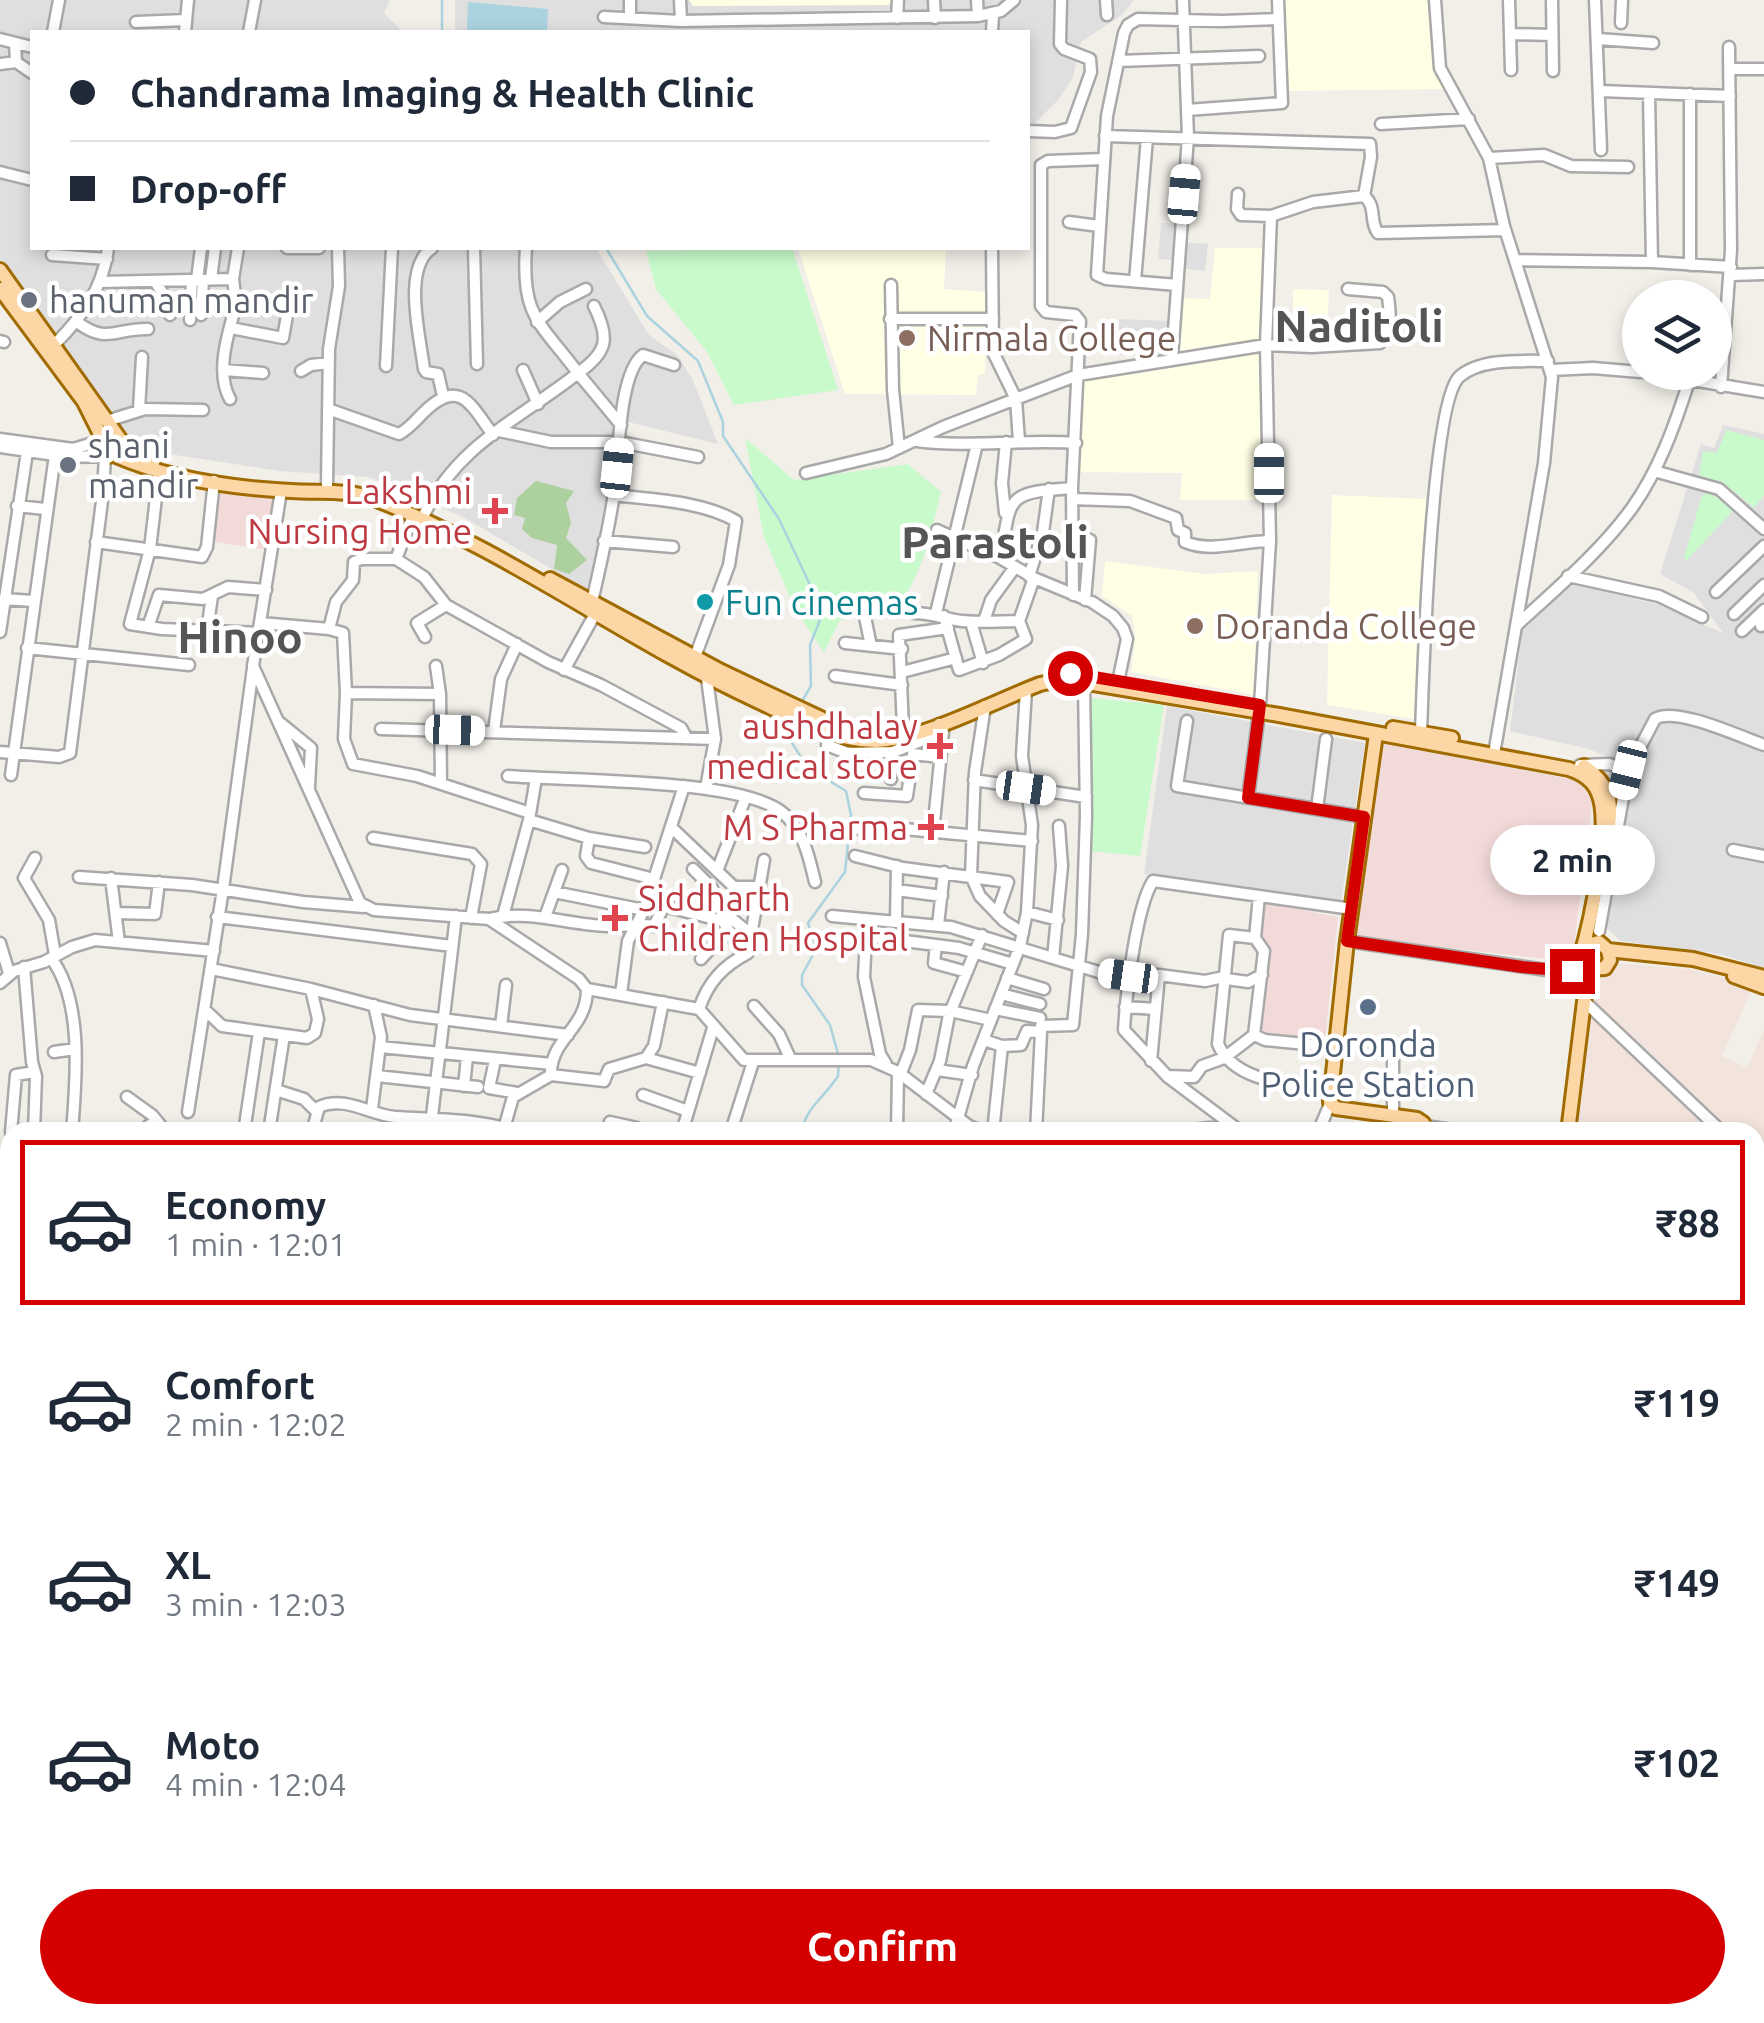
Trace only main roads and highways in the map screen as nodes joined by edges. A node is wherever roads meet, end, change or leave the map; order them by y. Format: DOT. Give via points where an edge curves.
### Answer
graph roads {
  1 [pos="0,270"];
  2 [pos="0,289"];
  3 [pos="109,446"];
  4 [pos="419,515"];
  5 [pos="594,608"];
  6 [pos="1119,684"];
  7 [pos="766,699"];
  8 [pos="1259,708"];
  9 [pos="817,723"];
  10 [pos="1376,734"];
  11 [pos="1496,751"];
  12 [pos="1600,946"];
  13 [pos="1586,967"];
  14 [pos="1764,984"];
  15 [pos="1419,1122"];
  16 [pos="1569,1122"];
  1 -- 3 [label="main road" via="107,421"];
  2 -- 3 [label="main road"];
  3 -- 4 [label="main road" via="159,472 362,495"];
  3 -- 4 [label="main road" via="168,467 364,488"];
  4 -- 5 [label="main road"];
  5 -- 7 [label="main road"];
  5 -- 7 [label="main road" via="707,678"];
  6 -- 8 [label="main road"];
  6 -- 9 [label="main road" via="1070,673 1036,680 892,732"];
  6 -- 9 [label="main road" via="1064,679 941,728 878,741"];
  7 -- 9 [label="main road"];
  8 -- 10 [label="main road"];
  8 -- 11 [label="main road" via="1421,732"];
  10 -- 11 [label="main road"];
  10 -- 15 [label="main road" via="1331,1097 1336,1108"];
  11 -- 12 [label="main road" via="1581,773 1598,791"];
  11 -- 12 [label="main road" via="1579,764 1604,782 1611,810"];
  12 -- 13 [label="main road" via="1580,958"];
  12 -- 13 [label="main road" via="1600,971"];
  12 -- 14 [label="main road" via="1720,968"];
  13 -- 16 [label="main road"];
}
